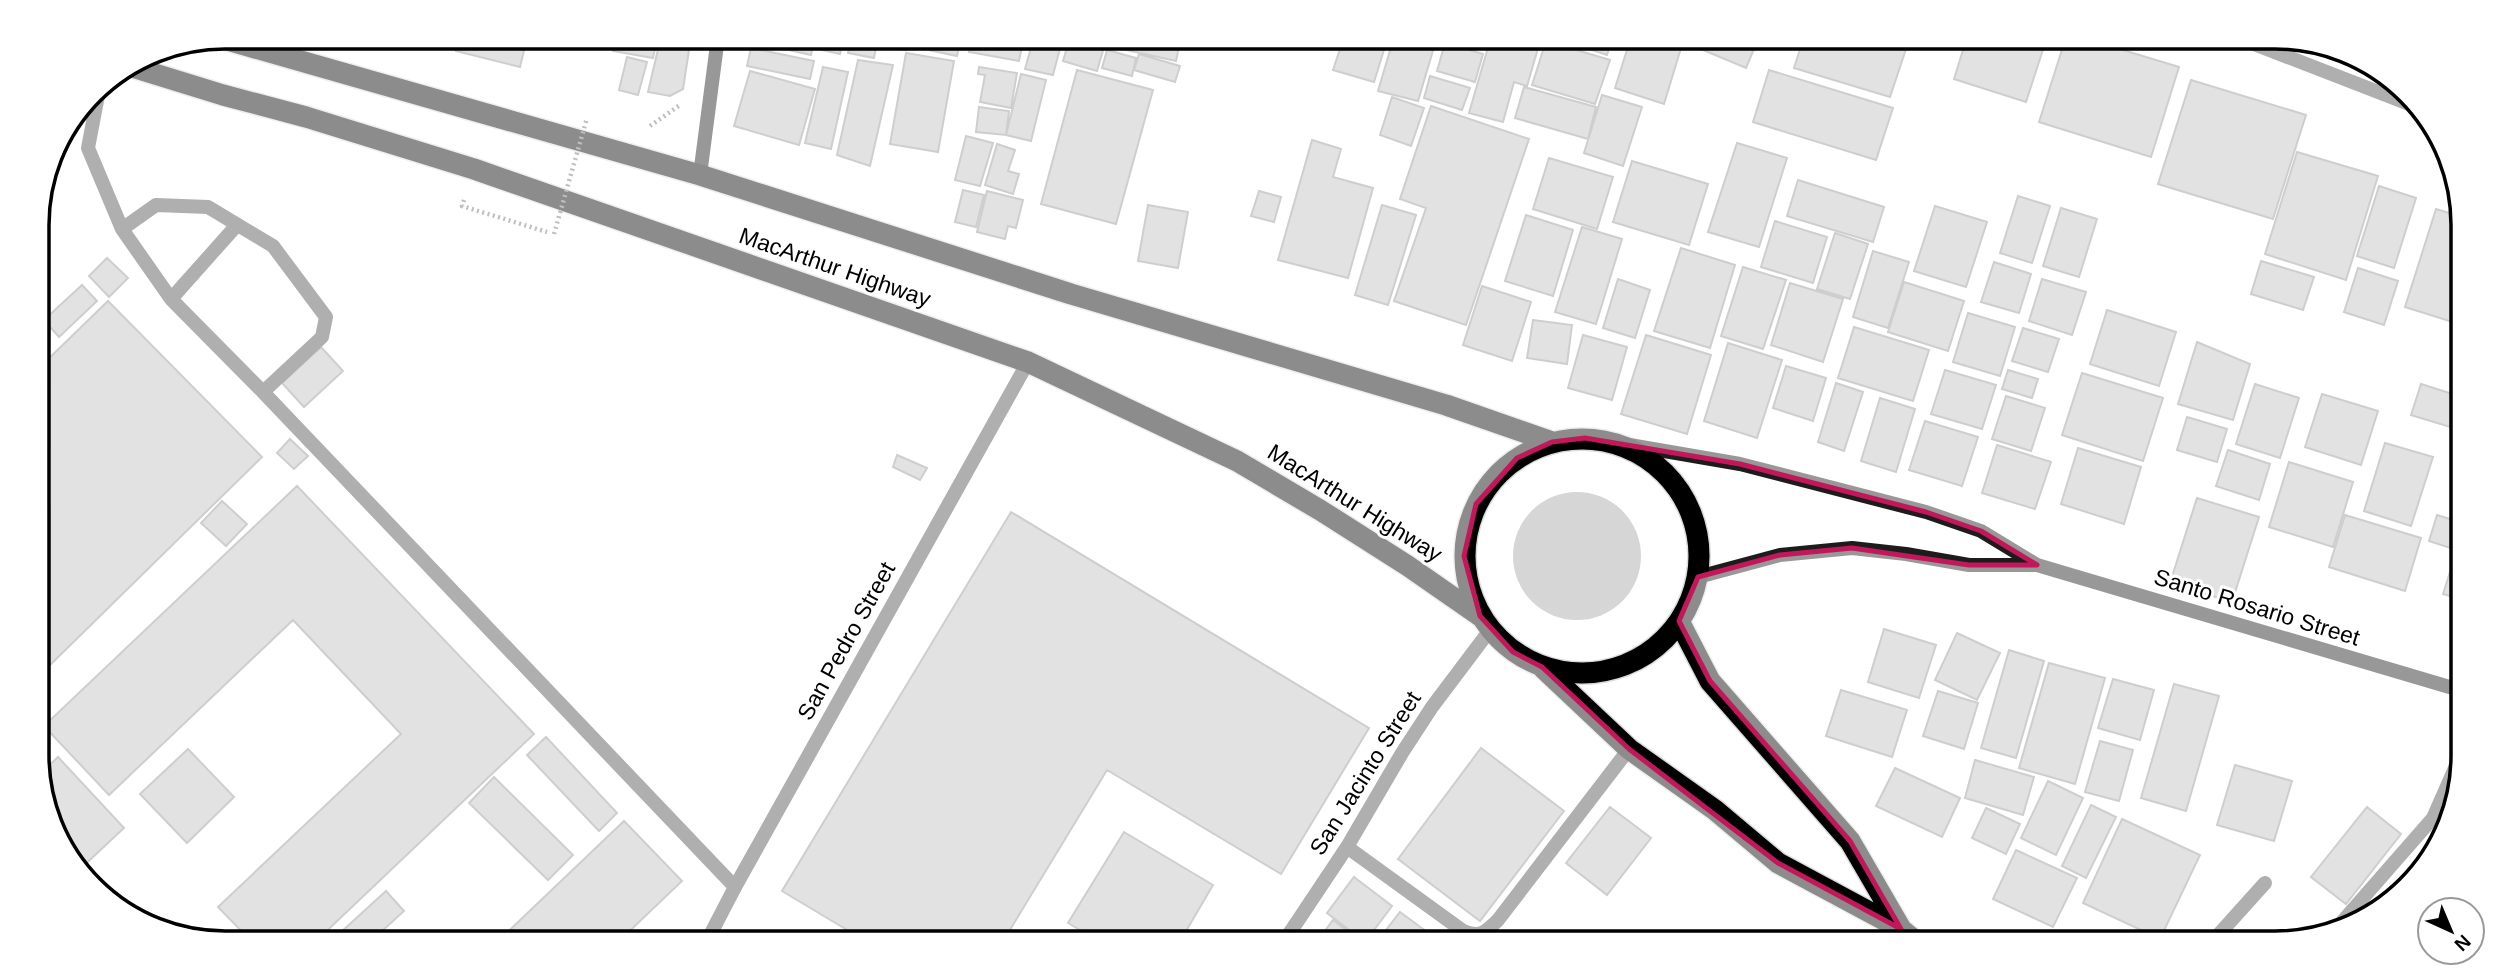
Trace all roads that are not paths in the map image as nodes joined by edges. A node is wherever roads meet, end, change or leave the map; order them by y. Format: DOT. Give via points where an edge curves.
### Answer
graph roads {
  1 [pos="259,49"];
  2 [pos="716,49"];
  3 [pos="2272,49"];
  4 [pos="142,70"];
  5 [pos="2397,99"];
  6 [pos="96,106"];
  7 [pos="700,175"];
  8 [pos="237,225"];
  9 [pos="122,229"];
  10 [pos="171,299"];
  11 [pos="1028,362"];
  12 [pos="263,392"];
  13 [pos="1552,442"];
  14 [pos="1618,443"];
  15 [pos="2038,565"];
  16 [pos="1698,577"];
  17 [pos="1679,621"];
  18 [pos="1485,623"];
  19 [pos="1542,667"];
  20 [pos="2451,687"];
  21 [pos="1629,749"];
  22 [pos="2449,783"];
  23 [pos="2433,818"];
  24 [pos="2439,819"];
  25 [pos="1347,847"];
  26 [pos="2265,883"];
  27 [pos="735,887"];
  28 [pos="2348,915"];
  29 [pos="1901,929"];
  30 [pos="712,931"];
  31 [pos="1291,931"];
  32 [pos="1463,931"];
  33 [pos="1485,931"];
  34 [pos="1903,931"];
  35 [pos="2222,931"];
  1 -- 7 [label="highway, MacArthur Highway"];
  2 -- 7 [label="main road"];
  3 -- 5 [label="street"];
  4 -- 11 [label="highway, MacArthur Highway" via="474,169"];
  6 -- 9 [label="street" via="88,148"];
  7 -- 13 [label="highway, MacArthur Highway" via="1071,294 1446,405"];
  8 -- 9 [label="street" via="208,207 156,205"];
  8 -- 10 [label="street"];
  8 -- 12 [label="street" via="273,246 326,317 322,337"];
  9 -- 10 [label="street"];
  10 -- 12 [label="street"];
  11 -- 18 [label="highway, MacArthur Highway" via="1237,461 1386,552"];
  11 -- 27 [label="street, San Pedro Street"];
  12 -- 27 [label="street"];
  13 -- 14 [label="highway" via="1585,438"];
  13 -- 18 [label="highway" via="1517,458 1494,478 1476,504 1464,556 1470,594"];
  14 -- 15 [label="main road, Santo Rosario Street" via="1740,464 1926,512 1981,531"];
  14 -- 16 [label="highway" via="1662,469 1685,497 1696,523"];
  15 -- 16 [label="main road, Santo Rosario Street" via="1969,565 1852,548 1780,555"];
  15 -- 20 [label="main road, Santo Rosario Street"];
  16 -- 17 [label="highway"];
  17 -- 19 [label="highway" via="1663,641 1617,668 1584,673"];
  17 -- 29 [label="highway" via="1710,681 1850,841"];
  18 -- 19 [label="highway" via="1513,652"];
  18 -- 25 [label="street, San Jacinto Street"];
  19 -- 21 [label="highway"];
  21 -- 29 [label="highway" via="1715,810 1778,863"];
  21 -- 33 [label="street" via="1499,920"];
  22 -- 23 [label="street"];
  23 -- 24 [label="street"];
  23 -- 28 [label="street"];
  25 -- 31 [label="street, San Jacinto Street"];
  25 -- 32 [label="street"];
  26 -- 35 [label="street"];
  27 -- 30 [label="street, San Pedro Street"];
  29 -- 34 [label="highway"];
}
